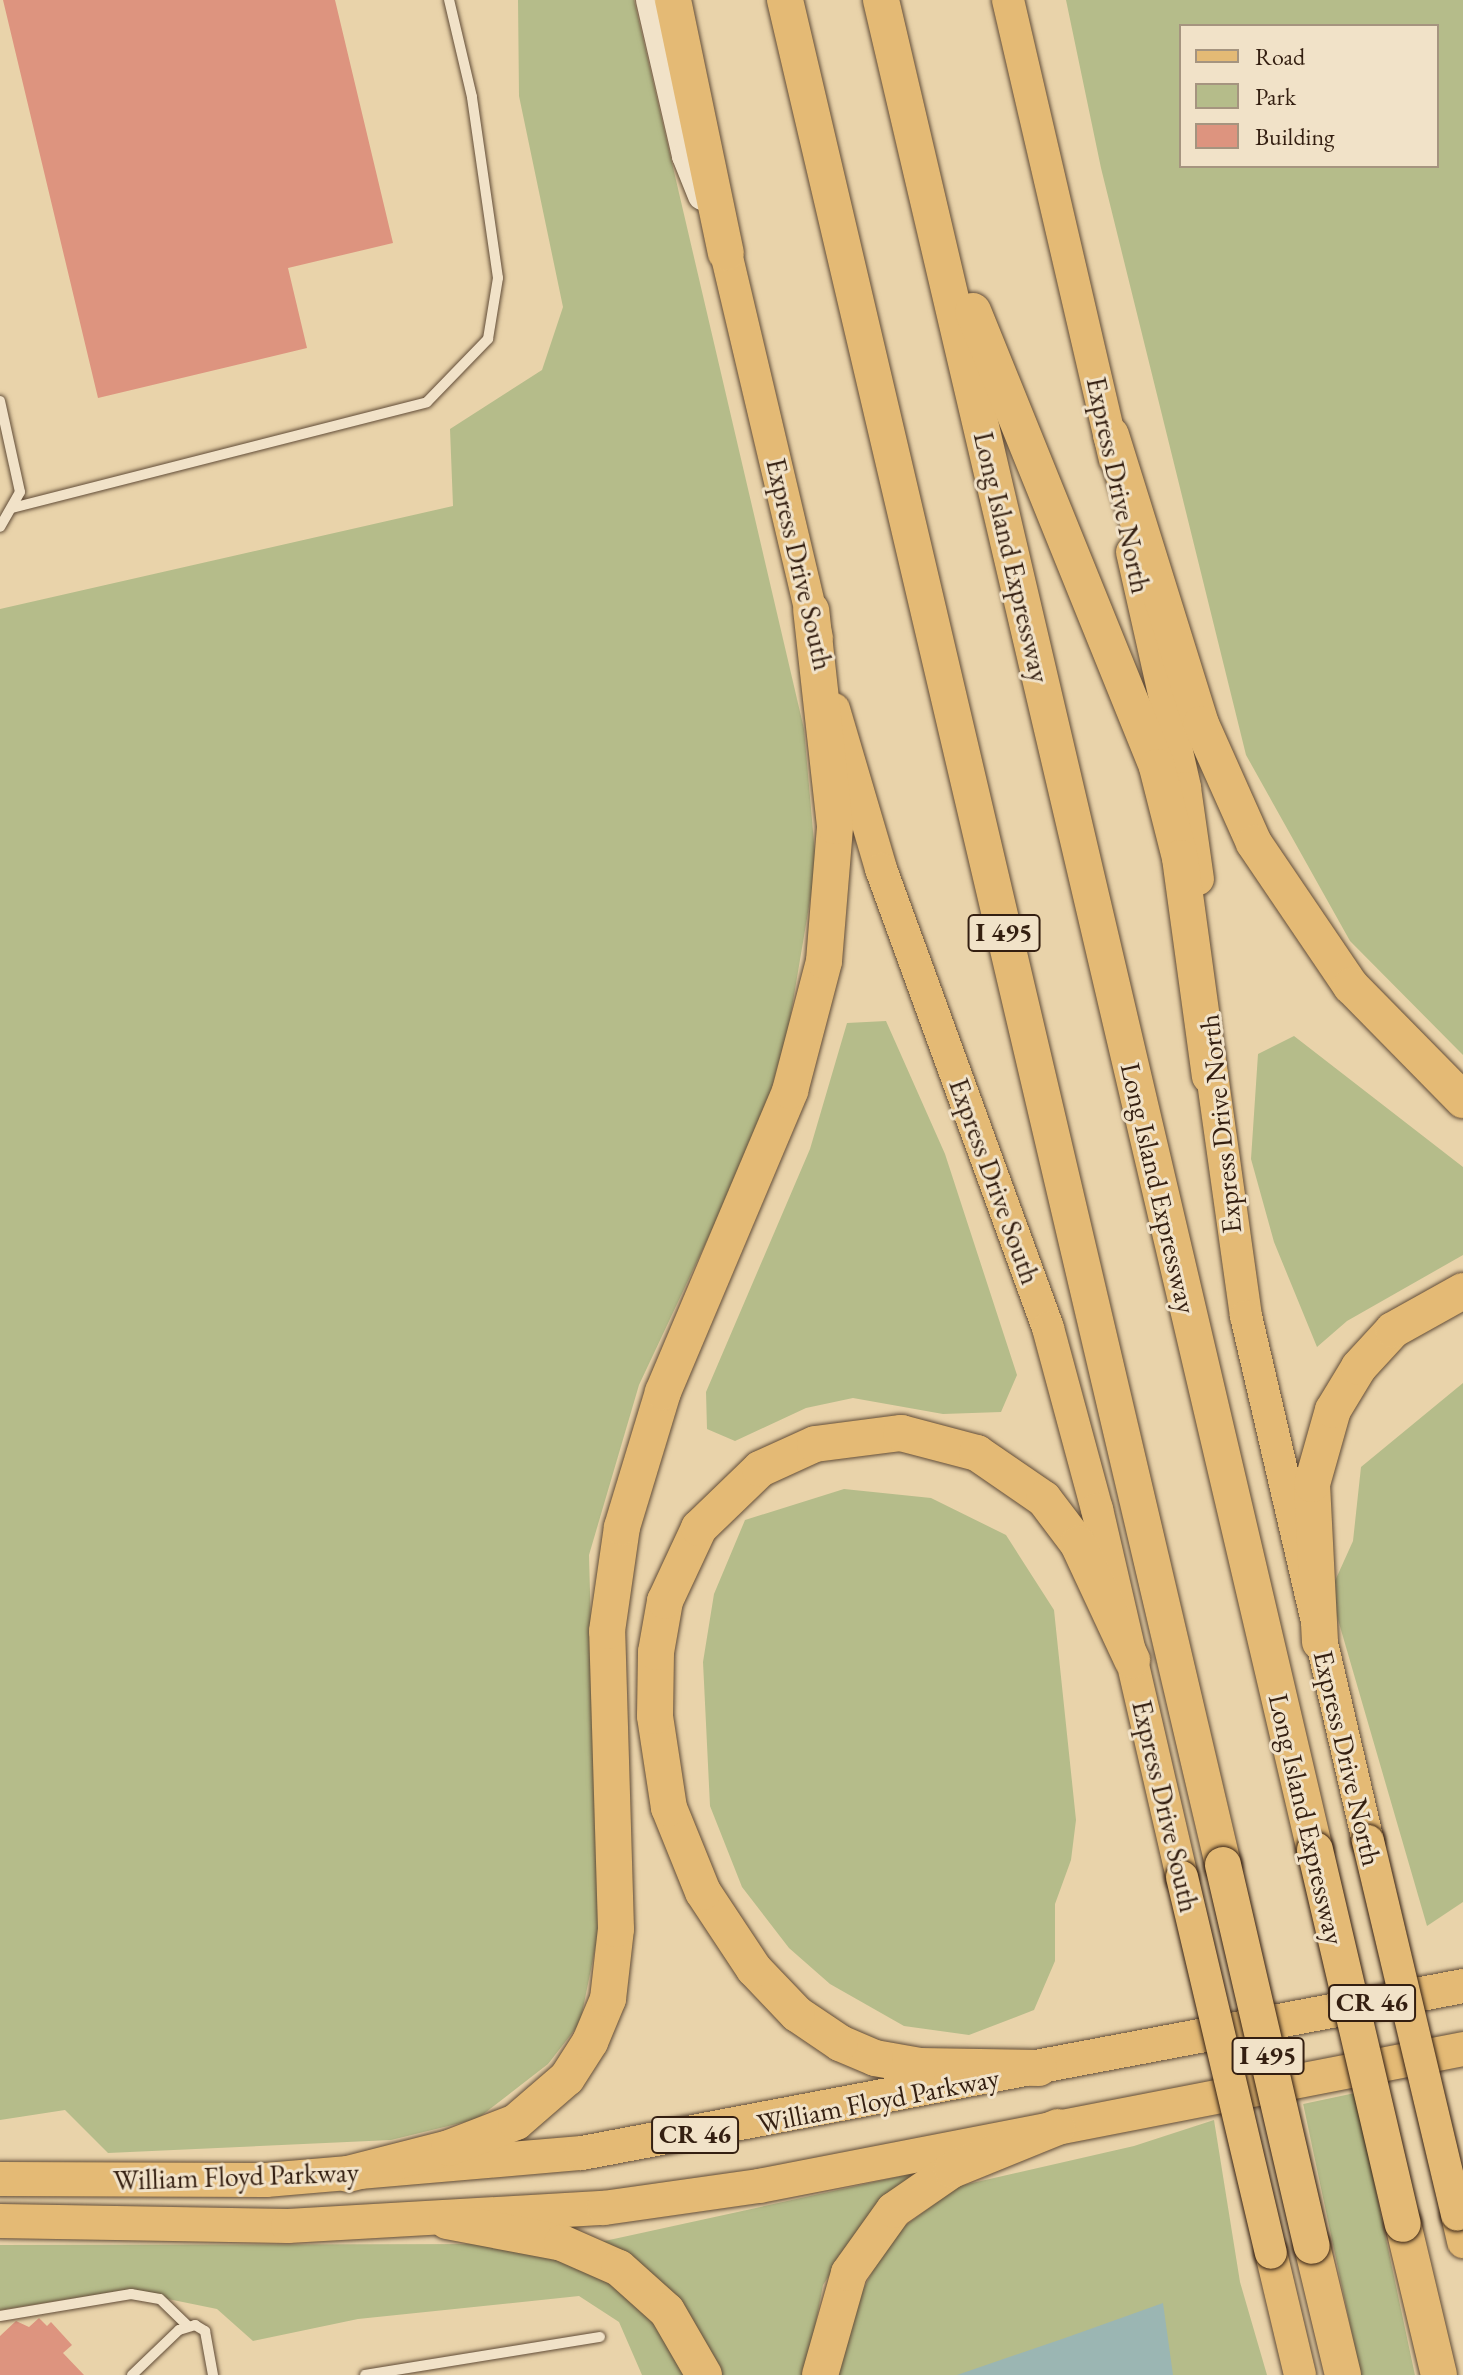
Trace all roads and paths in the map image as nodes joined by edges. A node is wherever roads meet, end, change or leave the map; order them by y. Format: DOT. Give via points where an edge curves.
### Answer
graph roads {
  1 [pos="449,0"];
  2 [pos="650,0"];
  3 [pos="673,0"];
  4 [pos="785,0"];
  5 [pos="881,0"];
  6 [pos="1008,0"];
  7 [pos="921,170"];
  8 [pos="726,253"];
  9 [pos="0,401"];
  10 [pos="1111,435"];
  11 [pos="12,508"];
  12 [pos="0,527"];
  13 [pos="811,610"];
  14 [pos="1210,1076"];
  15 [pos="1463,1100"];
  16 [pos="1463,1291"];
  17 [pos="1320,1642"];
  18 [pos="1132,1660"];
  19 [pos="1463,1986"];
  20 [pos="1463,2049"];
  21 [pos="1039,2068"];
  22 [pos="1058,2127"];
  23 [pos="348,2174"];
  24 [pos="0,2179"];
  25 [pos="0,2221"];
  26 [pos="447,2221"];
  27 [pos="1460,2229"];
  28 [pos="0,2316"];
  29 [pos="188,2326"];
  30 [pos="600,2337"];
  31 [pos="132,2375"];
  32 [pos="213,2375"];
  33 [pos="365,2375"];
  34 [pos="704,2375"];
  35 [pos="820,2375"];
  36 [pos="1300,2375"];
  37 [pos="1343,2375"];
  38 [pos="1439,2375"];
  1 -- 11 [label="lane" via="472,97 498,278 488,339 427,402"];
  2 -- 8 [label="main road, Express Drive South" via="686,156"];
  3 -- 8 [label="highway"];
  4 -- 37 [label="highway, I 495, bridge"];
  5 -- 7 [label="highway, Long Island Expressway"];
  6 -- 10 [label="main road, Express Drive North"];
  7 -- 14 [label="highway" via="1003,391 1157,767 1180,858"];
  7 -- 38 [label="highway, Long Island Expressway, bridge"];
  8 -- 13 [label="main road, Express Drive South"];
  9 -- 11 [label="lane" via="20,492"];
  10 -- 14 [label="main road, Express Drive North" via="1194,843"];
  10 -- 15 [label="highway" via="1201,724 1254,843 1351,986"];
  11 -- 12 [label="lane"];
  13 -- 18 [label="main road, Express Drive South" via="845,753 881,869 1048,1328"];
  13 -- 23 [label="highway" via="835,826 824,961 790,1091 663,1392 622,1527 607,1643 616,1929 608,1999 573,2070 525,2116 472,2141"];
  14 -- 17 [label="main road, Express Drive North" via="1246,1316"];
  16 -- 17 [label="highway" via="1393,1330 1359,1367 1333,1410 1312,1484"];
  17 -- 27 [label="main road, Express Drive North, bridge"];
  18 -- 21 [label="highway" via="1078,1544 1044,1499 977,1453 901,1433 815,1444 760,1469 699,1528 665,1601 656,1652 655,1716 669,1808 703,1892 754,1969 809,2023 875,2058 920,2066"];
  18 -- 36 [label="main road, Express Drive South, bridge"];
  19 -- 21 [label="highway, William Floyd Parkway / CR 46"];
  20 -- 22 [label="highway, William Floyd Parkway / CR 46"];
  21 -- 23 [label="highway, William Floyd Parkway / CR 46" via="651,2143"];
  22 -- 26 [label="highway, William Floyd Parkway / CR 46" via="684,2198"];
  22 -- 35 [label="highway" via="933,2180 878,2227 838,2300"];
  23 -- 24 [label="highway, William Floyd Parkway / CR 46" via="266,2180"];
  25 -- 26 [label="highway, William Floyd Parkway / CR 46" via="288,2226"];
  26 -- 34 [label="highway" via="562,2243 619,2268 667,2311"];
  28 -- 29 [label="lane" via="131,2294 160,2299"];
  29 -- 31 [label="lane"];
  29 -- 32 [label="lane" via="205,2331"];
  30 -- 33 [label="lane"];
}
